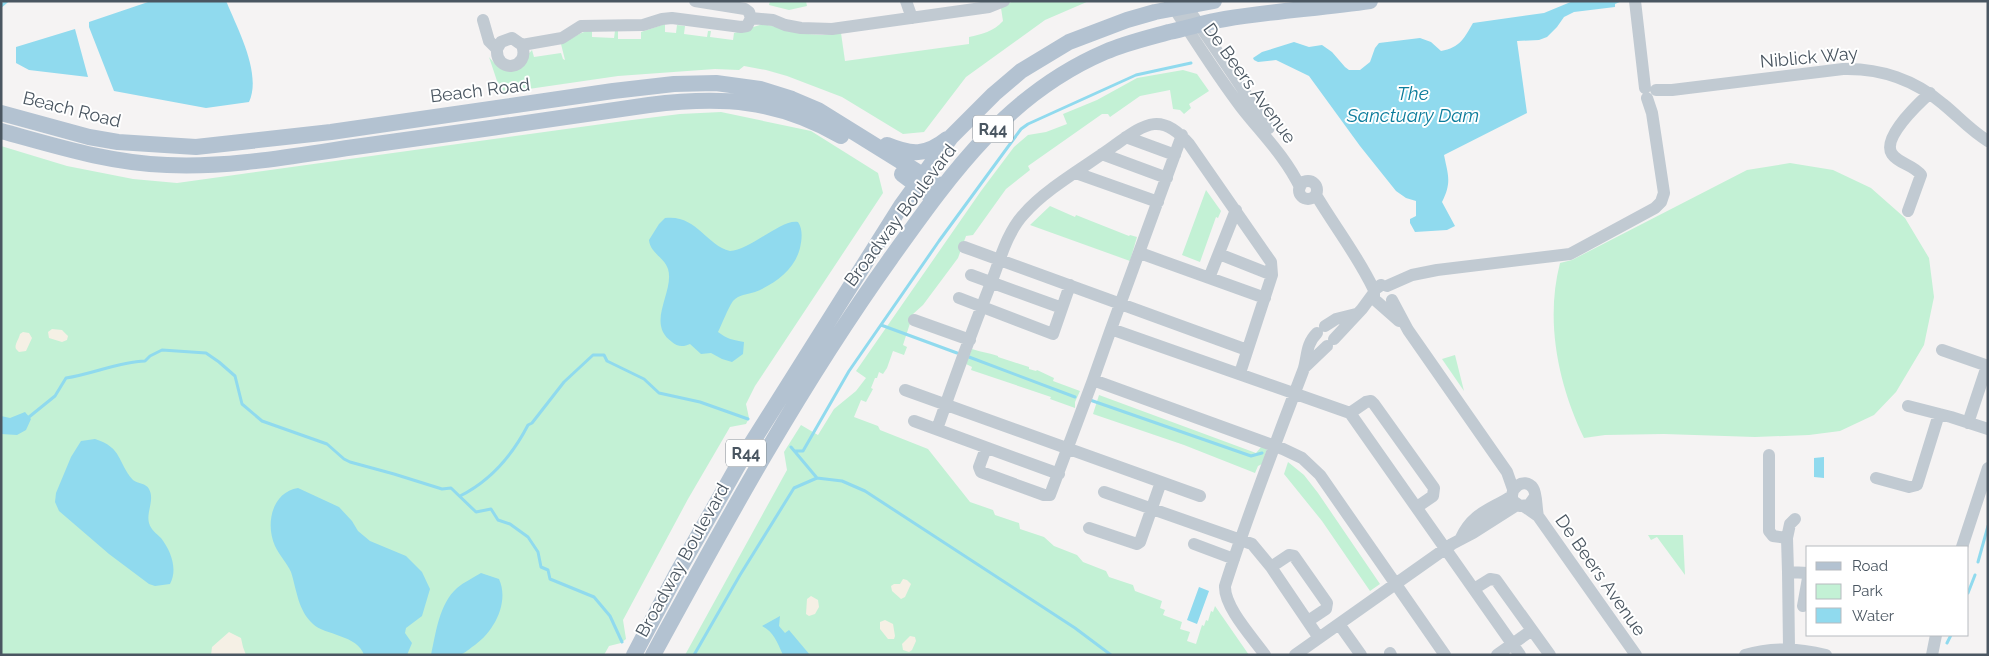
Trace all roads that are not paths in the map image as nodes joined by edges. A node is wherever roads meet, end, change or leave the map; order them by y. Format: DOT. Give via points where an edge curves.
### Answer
graph roads {
  1 [pos="906,1"];
  2 [pos="1004,1"];
  3 [pos="1214,1"];
  4 [pos="1370,1"];
  5 [pos="695,2"];
  6 [pos="1635,3"];
  7 [pos="1178,4"];
  8 [pos="751,18"];
  9 [pos="912,18"];
  10 [pos="483,20"];
  11 [pos="1194,26"];
  12 [pos="522,45"];
  13 [pos="497,49"];
  14 [pos="1652,93"];
  15 [pos="1930,93"];
  16 [pos="1,113"];
  17 [pos="1,131"];
  18 [pos="1182,135"];
  19 [pos="951,137"];
  20 [pos="1126,137"];
  21 [pos="1988,141"];
  22 [pos="870,142"];
  23 [pos="1102,154"];
  24 [pos="1175,155"];
  25 [pos="1076,173"];
  26 [pos="1167,178"];
  27 [pos="921,181"];
  28 [pos="1303,184"];
  29 [pos="938,192"];
  30 [pos="1158,202"];
  31 [pos="1236,210"];
  32 [pos="1908,211"];
  33 [pos="964,248"];
  34 [pos="1140,253"];
  35 [pos="1218,254"];
  36 [pos="999,260"];
  37 [pos="971,275"];
  38 [pos="1272,275"];
  39 [pos="1209,278"];
  40 [pos="991,283"];
  41 [pos="1070,285"];
  42 [pos="1383,295"];
  43 [pos="959,298"];
  44 [pos="1264,298"];
  45 [pos="1121,304"];
  46 [pos="981,307"];
  47 [pos="1062,308"];
  48 [pos="1359,311"];
  49 [pos="914,320"];
  50 [pos="1112,330"];
  51 [pos="970,340"];
  52 [pos="1247,350"];
  53 [pos="1942,350"];
  54 [pos="1304,368"];
  55 [pos="1240,373"];
  56 [pos="1093,380"];
  57 [pos="906,390"];
  58 [pos="1294,392"];
  59 [pos="945,405"];
  60 [pos="1908,406"];
  61 [pos="1350,413"];
  62 [pos="1939,414"];
  63 [pos="914,421"];
  64 [pos="1968,423"];
  65 [pos="937,429"];
  66 [pos="1988,429"];
  67 [pos="1274,446"];
  68 [pos="986,448"];
  69 [pos="1068,449"];
  70 [pos="1769,455"];
  71 [pos="1988,468"];
  72 [pos="1058,474"];
  73 [pos="1876,478"];
  74 [pos="1162,482"];
  75 [pos="1104,492"];
  76 [pos="1200,496"];
  77 [pos="1521,497"];
  78 [pos="1417,507"];
  79 [pos="1152,508"];
  80 [pos="1796,519"];
  81 [pos="1089,528"];
  82 [pos="1787,538"];
  83 [pos="1240,539"];
  84 [pos="1194,544"];
  85 [pos="1962,546"];
  86 [pos="1446,548"];
  87 [pos="1234,559"];
  88 [pos="1271,567"];
  89 [pos="1788,572"];
  90 [pos="1806,573"];
  91 [pos="1396,584"];
  92 [pos="1806,589"];
  93 [pos="1474,590"];
  94 [pos="1803,606"];
  95 [pos="1308,621"];
  96 [pos="1338,624"];
  97 [pos="1532,630"];
  98 [pos="1936,636"];
  99 [pos="1319,638"];
  100 [pos="1512,644"];
  101 [pos="1789,648"];
  102 [pos="634,655"];
  103 [pos="653,655"];
  104 [pos="1265,655"];
  105 [pos="1295,655"];
  106 [pos="1361,655"];
  107 [pos="1445,655"];
  108 [pos="1497,655"];
  109 [pos="1520,655"];
  110 [pos="1550,655"];
  111 [pos="1636,655"];
  112 [pos="1745,655"];
  113 [pos="1826,655"];
  114 [pos="1932,655"];
  1 -- 9 [label="street"];
  2 -- 9 [label="street" via="988,7"];
  3 -- 7 [label="main road, Broadway Boulevard / R44"];
  4 -- 11 [label="main road, Broadway Boulevard / R44" via="1223,19"];
  5 -- 8 [label="street" via="745,9"];
  6 -- 14 [label="street" via="1644,71"];
  7 -- 11 [label="street, De Beers Avenue"];
  7 -- 19 [label="main road, Broadway Boulevard / R44" via="1102,28 1050,53 1021,71"];
  8 -- 9 [label="street" via="824,29"];
  8 -- 12 [label="street" via="741,27 672,18 643,25 586,25 577,27 562,38"];
  10 -- 13 [label="street" via="489,41"];
  11 -- 28 [label="street, De Beers Avenue" via="1241,107"];
  11 -- 28 [label="street, De Beers Avenue" via="1212,42"];
  11 -- 29 [label="main road, Broadway Boulevard / R44" via="1122,46 1051,80 1010,111"];
  12 -- 13 [label="street" via="508,38"];
  12 -- 13 [label="street" via="523,58 512,66 500,62"];
  14 -- 15 [label="street, Niblick Way" via="1854,68 1897,76"];
  14 -- 42 [label="street" via="1664,193 1655,208 1570,254 1412,275"];
  15 -- 21 [label="street, Niblick Way"];
  15 -- 32 [label="street" via="1905,117 1891,144 1894,156 1921,175"];
  16 -- 22 [label="main road, Beach Road" via="108,141 196,147 331,132 613,91 716,83 760,89 792,98"];
  17 -- 27 [label="main road, Beach Road" via="109,160 208,165 275,159 649,104 720,100 788,111"];
  18 -- 20 [label="street" via="1170,127 1152,123"];
  18 -- 24 [label="street"];
  18 -- 31 [label="street"];
  19 -- 22 [label="main road" via="929,150 912,153"];
  19 -- 27 [label="main road, Broadway Boulevard / R44"];
  20 -- 23 [label="street"];
  20 -- 24 [label="street"];
  22 -- 27 [label="main road, Beach Road"];
  23 -- 25 [label="street"];
  23 -- 26 [label="street"];
  24 -- 26 [label="street"];
  25 -- 30 [label="street"];
  25 -- 36 [label="street" via="1036,201 1023,215"];
  26 -- 30 [label="street"];
  27 -- 29 [label="main road, Beach Road"];
  27 -- 102 [label="main road, Broadway Boulevard / R44" via="901,206 741,460"];
  28 -- 42 [label="street, De Beers Avenue" via="1301,195 1312,197 1331,220"];
  29 -- 103 [label="main road, Broadway Boulevard / R44" via="811,377 749,480"];
  30 -- 34 [label="street"];
  31 -- 35 [label="street"];
  31 -- 38 [label="street" via="1271,262"];
  33 -- 36 [label="street"];
  34 -- 39 [label="street"];
  34 -- 45 [label="street"];
  35 -- 38 [label="street"];
  35 -- 39 [label="street"];
  36 -- 40 [label="street"];
  36 -- 41 [label="street"];
  37 -- 40 [label="street"];
  38 -- 44 [label="street"];
  39 -- 44 [label="street"];
  40 -- 46 [label="street"];
  40 -- 47 [label="street"];
  41 -- 45 [label="street"];
  41 -- 47 [label="street"];
  42 -- 48 [label="street"];
  42 -- 77 [label="street, De Beers Avenue" via="1507,472"];
  43 -- 46 [label="street"];
  44 -- 52 [label="street"];
  45 -- 50 [label="street"];
  45 -- 52 [label="street"];
  46 -- 47 [label="street" via="1053,334"];
  46 -- 51 [label="street"];
  48 -- 54 [label="street"];
  48 -- 54 [label="street" via="1336,319 1312,338"];
  49 -- 51 [label="street"];
  50 -- 55 [label="street"];
  50 -- 56 [label="street"];
  51 -- 59 [label="street"];
  52 -- 55 [label="street"];
  53 -- 64 [label="street" via="1985,365"];
  54 -- 58 [label="street"];
  55 -- 58 [label="street"];
  56 -- 67 [label="street"];
  56 -- 69 [label="street"];
  57 -- 59 [label="street"];
  58 -- 61 [label="street"];
  58 -- 67 [label="street"];
  59 -- 65 [label="street"];
  59 -- 69 [label="street"];
  60 -- 62 [label="street"];
  61 -- 78 [label="street"];
  61 -- 78 [label="street" via="1369,401 1380,412 1434,488 1433,496"];
  62 -- 64 [label="street"];
  62 -- 73 [label="street" via="1916,485 1909,488"];
  63 -- 65 [label="street"];
  64 -- 66 [label="street"];
  65 -- 68 [label="street"];
  67 -- 83 [label="street"];
  67 -- 91 [label="street" via="1302,458 1315,469"];
  68 -- 72 [label="street"];
  68 -- 72 [label="street" via="979,467 981,472 1035,492 1050,494"];
  69 -- 72 [label="street"];
  69 -- 74 [label="street"];
  70 -- 82 [label="street" via="1769,531 1773,536"];
  71 -- 85 [label="street"];
  74 -- 76 [label="street"];
  74 -- 79 [label="street"];
  75 -- 79 [label="street"];
  77 -- 86 [label="street" via="1499,510 1478,515 1467,525 1461,538"];
  77 -- 111 [label="street, De Beers Avenue" via="1538,516"];
  78 -- 86 [label="street"];
  79 -- 81 [label="street" via="1137,544"];
  79 -- 83 [label="street"];
  80 -- 82 [label="street" via="1790,524"];
  82 -- 89 [label="street"];
  83 -- 87 [label="street"];
  83 -- 88 [label="street" via="1252,544"];
  84 -- 87 [label="street"];
  86 -- 91 [label="street"];
  86 -- 93 [label="street"];
  87 -- 104 [label="street" via="1225,586 1226,598"];
  88 -- 95 [label="street"];
  88 -- 95 [label="street" via="1289,555 1294,556 1327,602 1326,609"];
  89 -- 90 [label="street"];
  89 -- 101 [label="street"];
  91 -- 96 [label="street"];
  91 -- 107 [label="street"];
  92 -- 94 [label="street"];
  93 -- 97 [label="street" via="1490,579 1496,580"];
  93 -- 100 [label="street"];
  95 -- 99 [label="street"];
  96 -- 99 [label="street"];
  96 -- 106 [label="street"];
  97 -- 100 [label="street"];
  97 -- 110 [label="street"];
  98 -- 114 [label="street"];
  99 -- 105 [label="street"];
  100 -- 108 [label="street"];
  100 -- 109 [label="street"];
  101 -- 112 [label="street"];
  101 -- 113 [label="street"];
}
